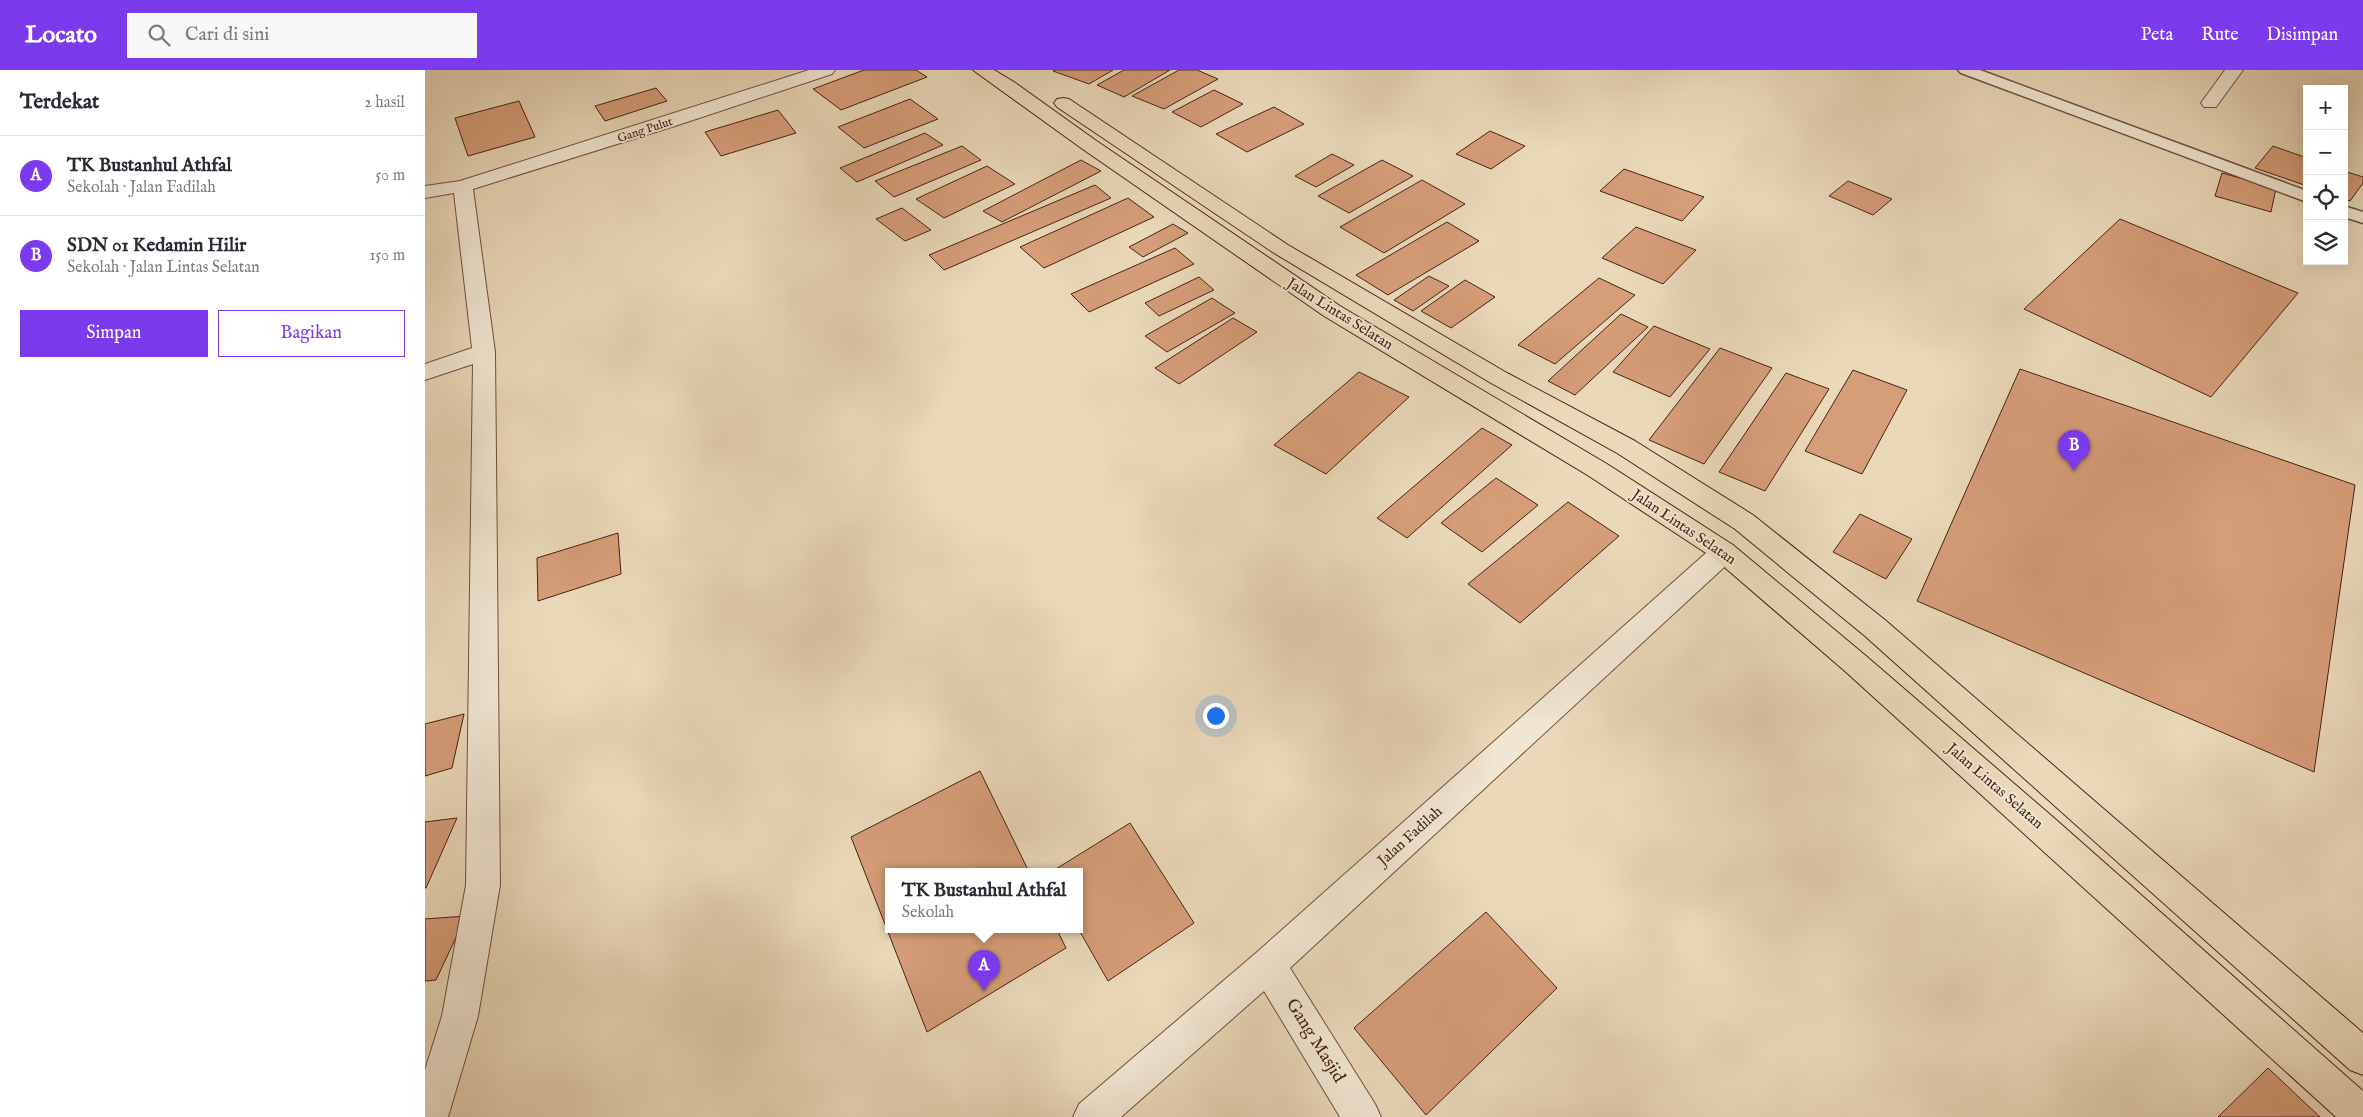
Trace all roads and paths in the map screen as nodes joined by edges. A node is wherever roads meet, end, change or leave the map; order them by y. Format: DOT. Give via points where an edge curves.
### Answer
graph roads {
  1 [pos="826,70"];
  2 [pos="981,70"];
  3 [pos="1013,70"];
  4 [pos="1966,70"];
  5 [pos="2234,70"];
  6 [pos="2210,103"];
  7 [pos="463,186"];
  8 [pos="425,192"];
  9 [pos="2303,196"];
  10 [pos="2348,212"];
  11 [pos="2363,218"];
  12 [pos="1270,256"];
  13 [pos="484,352"];
  14 [pos="425,372"];
  15 [pos="1724,552"];
  16 [pos="1268,966"];
  17 [pos="2363,1057"];
  18 [pos="2363,1116"];
  19 [pos="429,1117"];
  20 [pos="1092,1117"];
  21 [pos="1362,1117"];
  1 -- 7 [label="street, Gang Pulut"];
  2 -- 12 [label="highway, Jalan Lintas Selatan"];
  3 -- 12 [label="highway, Jalan Lintas Selatan"];
  4 -- 9 [label="lane"];
  5 -- 6 [label="street"];
  7 -- 8 [label="street, Gang Pulut"];
  7 -- 13 [label="street"];
  10 -- 11 [label="lane"];
  12 -- 15 [label="highway, Jalan Lintas Selatan" via="1332,311 1598,470"];
  12 -- 17 [label="highway, Jalan Lintas Selatan" via="1626,447 1744,522 1875,628"];
  13 -- 14 [label="street"];
  13 -- 19 [label="street" via="483,885 460,1016"];
  15 -- 16 [label="street, Jalan Fadilah"];
  15 -- 18 [label="highway, Jalan Lintas Selatan" via="2043,829"];
  16 -- 20 [label="street, Jalan Fadilah"];
  16 -- 21 [label="street, Gang Masjid"];
}
